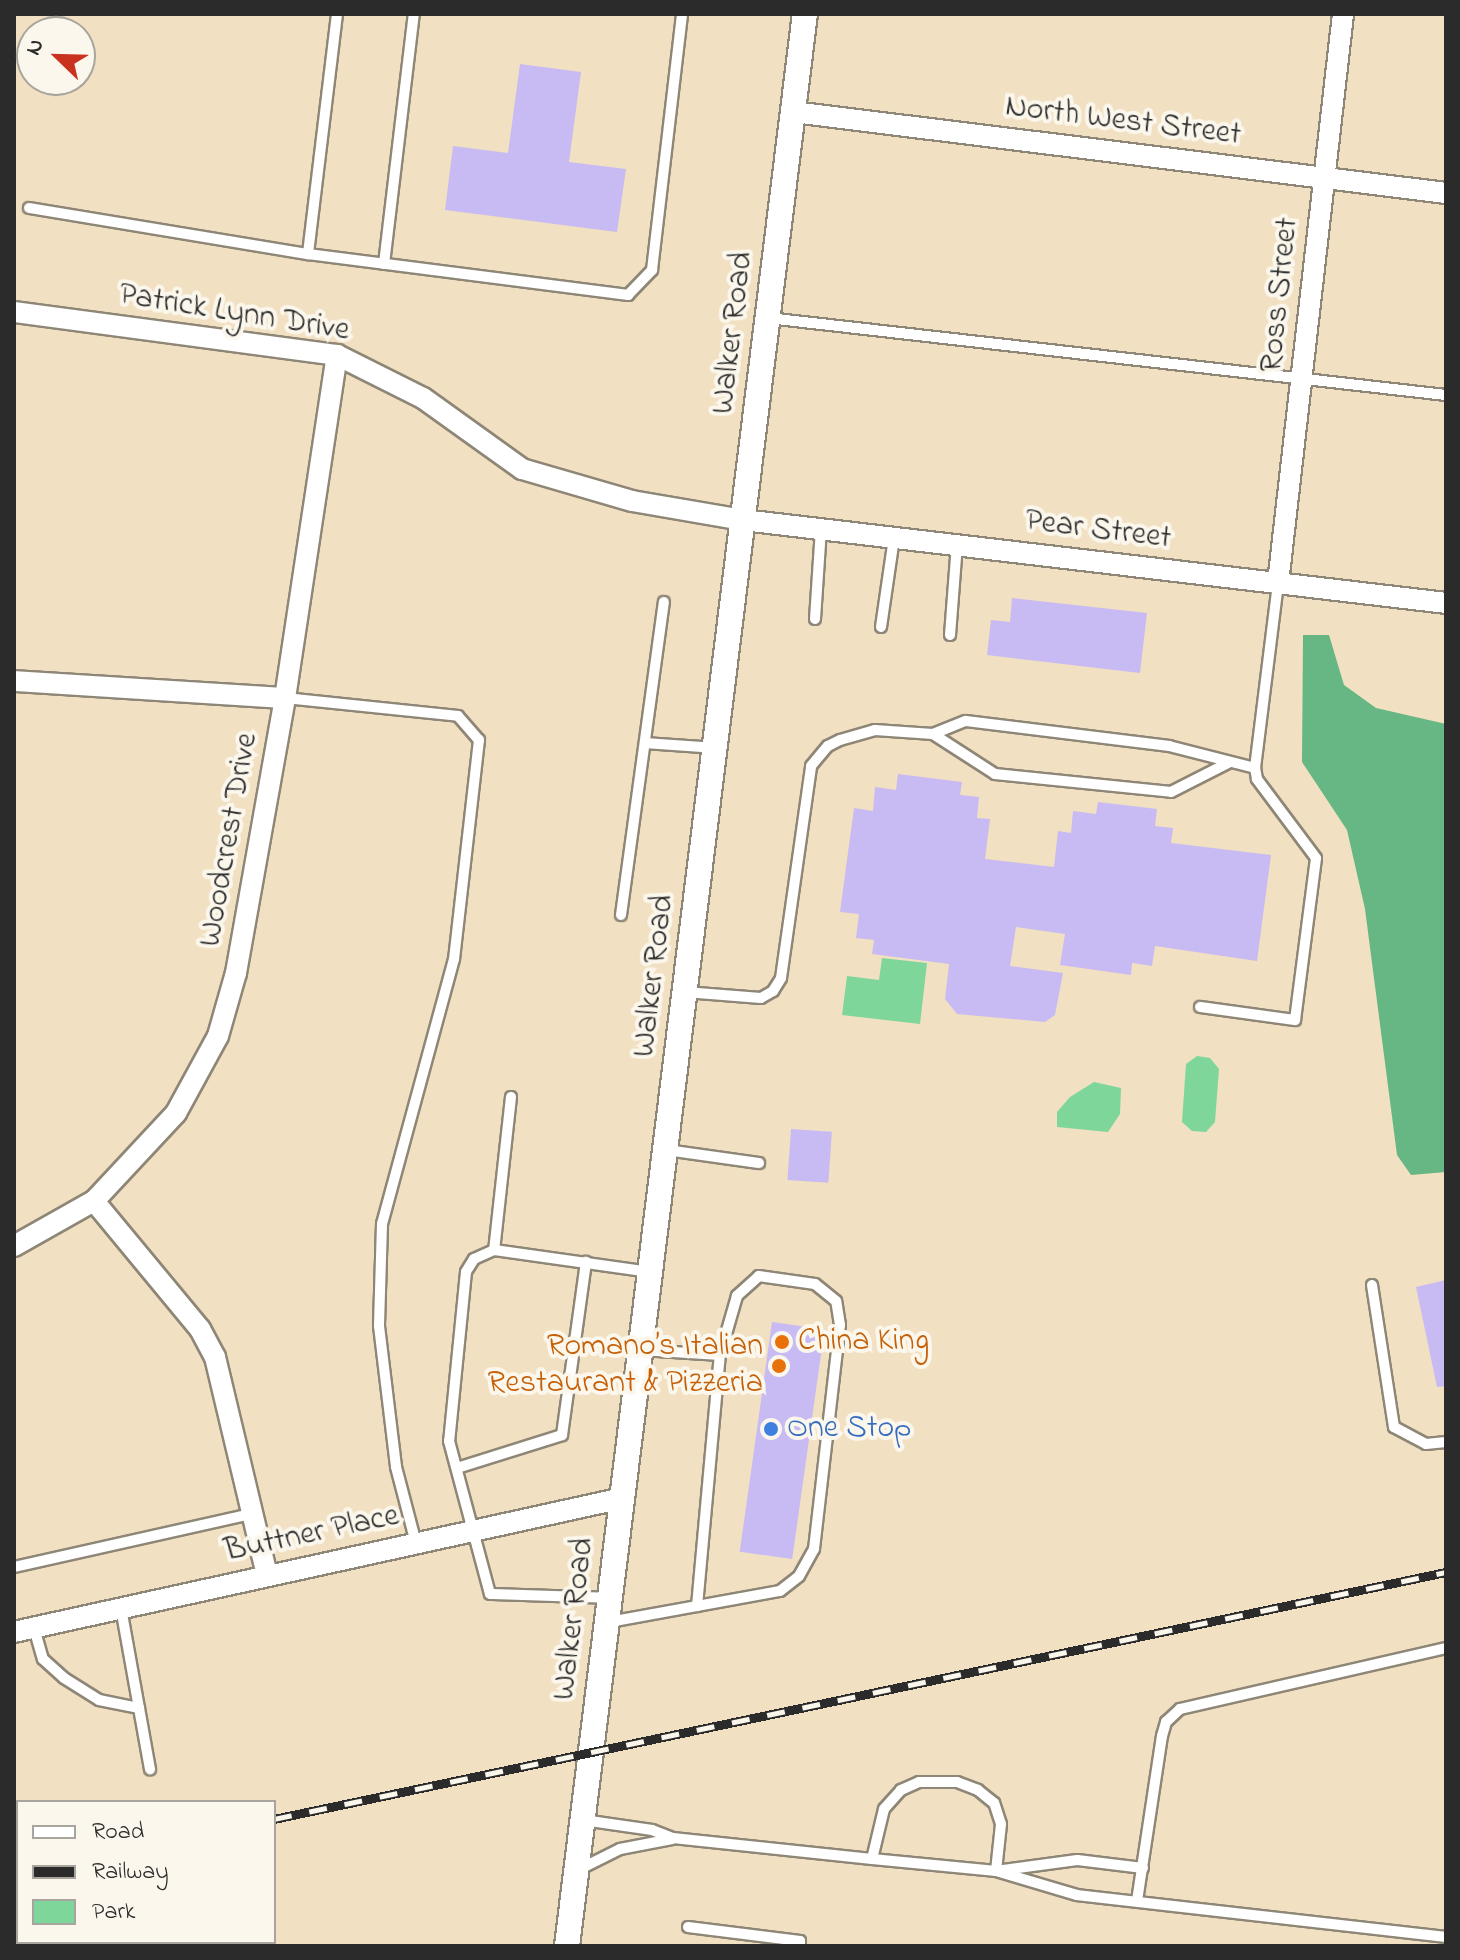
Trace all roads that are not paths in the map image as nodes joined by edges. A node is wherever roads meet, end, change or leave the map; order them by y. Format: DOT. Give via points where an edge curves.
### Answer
graph roads {
  1 [pos="337,14"];
  2 [pos="414,14"];
  3 [pos="682,14"];
  4 [pos="805,14"];
  5 [pos="1343,14"];
  6 [pos="793,112"];
  7 [pos="1325,177"];
  8 [pos="1446,193"];
  9 [pos="29,208"];
  10 [pos="308,254"];
  11 [pos="384,264"];
  12 [pos="14,312"];
  13 [pos="768,317"];
  14 [pos="337,355"];
  15 [pos="1302,378"];
  16 [pos="1446,395"];
  17 [pos="743,520"];
  18 [pos="821,529"];
  19 [pos="894,538"];
  20 [pos="957,545"];
  21 [pos="1278,583"];
  22 [pos="664,602"];
  23 [pos="1446,603"];
  24 [pos="815,619"];
  25 [pos="881,627"];
  26 [pos="950,635"];
  27 [pos="14,681"];
  28 [pos="285,698"];
  29 [pos="933,734"];
  30 [pos="646,743"];
  31 [pos="715,748"];
  32 [pos="1228,763"];
  33 [pos="1255,768"];
  34 [pos="621,915"];
  35 [pos="685,992"];
  36 [pos="1200,1007"];
  37 [pos="511,1097"];
  38 [pos="666,1150"];
  39 [pos="759,1163"];
  40 [pos="94,1201"];
  41 [pos="14,1246"];
  42 [pos="494,1250"];
  43 [pos="586,1262"];
  44 [pos="650,1272"];
  45 [pos="1372,1285"];
  46 [pos="641,1350"];
  47 [pos="720,1355"];
  48 [pos="1446,1442"];
  49 [pos="457,1468"];
  50 [pos="623,1498"];
  51 [pos="252,1514"];
  52 [pos="474,1530"];
  53 [pos="416,1543"];
  54 [pos="14,1567"];
  55 [pos="267,1575"];
  56 [pos="697,1606"];
  57 [pos="121,1608"];
  58 [pos="609,1610"];
  59 [pos="24,1630"];
  60 [pos="1446,1648"];
  61 [pos="139,1708"];
  62 [pos="150,1769"];
  63 [pos="583,1820"];
  64 [pos="673,1838"];
  65 [pos="872,1859"];
  66 [pos="1143,1868"];
  67 [pos="576,1870"];
  68 [pos="996,1871"];
  69 [pos="1137,1901"];
  70 [pos="688,1927"];
  71 [pos="1446,1937"];
  72 [pos="567,1946"];
  73 [pos="800,1946"];
  1 -- 10 [label="lane"];
  2 -- 11 [label="lane"];
  3 -- 11 [label="lane" via="652,270 628,295"];
  4 -- 6 [label="street, Walker Road"];
  5 -- 7 [label="street, Ross Street"];
  6 -- 7 [label="street, North West Street"];
  6 -- 13 [label="street, Walker Road"];
  7 -- 8 [label="street, North West Street"];
  7 -- 15 [label="street, Ross Street"];
  9 -- 10 [label="lane"];
  10 -- 11 [label="lane"];
  12 -- 14 [label="street, Patrick Lynn Drive"];
  13 -- 15 [label="lane"];
  13 -- 17 [label="street, Walker Road"];
  14 -- 17 [label="street, Patrick Lynn Drive" via="423,398 522,469 574,488"];
  14 -- 28 [label="street, Woodcrest Drive"];
  15 -- 16 [label="lane"];
  15 -- 21 [label="street, Ross Street"];
  17 -- 18 [label="street, Pear Street"];
  17 -- 31 [label="street, Walker Road"];
  18 -- 19 [label="street, Pear Street"];
  18 -- 24 [label="lane"];
  19 -- 20 [label="street, Pear Street"];
  19 -- 25 [label="lane"];
  20 -- 21 [label="street, Pear Street"];
  20 -- 26 [label="lane"];
  21 -- 23 [label="street, Pear Street"];
  21 -- 33 [label="lane"];
  22 -- 30 [label="lane"];
  27 -- 28 [label="street"];
  28 -- 40 [label="street, Woodcrest Drive" via="236,973 218,1036 176,1113"];
  28 -- 53 [label="lane" via="458,716 479,740 454,959 382,1224 379,1326 396,1467"];
  29 -- 32 [label="lane" via="966,721 1169,746"];
  29 -- 32 [label="lane" via="995,774 1157,791 1171,792"];
  29 -- 35 [label="lane" via="875,730 840,740 818,755 811,766 781,978 761,998"];
  30 -- 31 [label="lane"];
  30 -- 34 [label="lane"];
  31 -- 35 [label="street, Walker Road"];
  32 -- 33 [label="lane"];
  33 -- 36 [label="lane" via="1257,779 1316,858 1295,1020"];
  35 -- 38 [label="street, Walker Road"];
  37 -- 42 [label="lane"];
  38 -- 39 [label="lane"];
  38 -- 44 [label="street, Walker Road"];
  40 -- 41 [label="street, Woodcrest Drive"];
  40 -- 51 [label="street" via="200,1329 215,1357"];
  42 -- 43 [label="lane"];
  42 -- 49 [label="lane" via="474,1259 466,1272 449,1441"];
  43 -- 44 [label="lane"];
  43 -- 49 [label="lane" via="562,1435"];
  44 -- 46 [label="street, Walker Road"];
  45 -- 48 [label="lane" via="1394,1427 1426,1444"];
  46 -- 47 [label="lane"];
  46 -- 50 [label="street, Walker Road"];
  47 -- 56 [label="lane"];
  47 -- 56 [label="lane" via="737,1296 759,1276 815,1284 836,1301 840,1325 814,1549 799,1576 780,1591"];
  49 -- 52 [label="lane"];
  50 -- 52 [label="street, Buttner Place"];
  50 -- 58 [label="street, Walker Road"];
  51 -- 54 [label="lane"];
  51 -- 55 [label="street"];
  52 -- 53 [label="street, Buttner Place"];
  52 -- 58 [label="lane" via="490,1594"];
  53 -- 55 [label="street, Buttner Place"];
  55 -- 57 [label="street, Buttner Place"];
  56 -- 58 [label="lane"];
  57 -- 59 [label="street, Buttner Place"];
  57 -- 61 [label="lane"];
  58 -- 63 [label="street, Walker Road"];
  59 -- 61 [label="lane" via="64,1678 99,1700"];
  60 -- 66 [label="lane" via="1180,1709 1166,1722 1162,1736"];
  61 -- 62 [label="lane"];
  63 -- 64 [label="lane"];
  63 -- 67 [label="street, Walker Road"];
  64 -- 65 [label="lane"];
  64 -- 67 [label="lane" via="620,1849"];
  65 -- 68 [label="lane"];
  65 -- 68 [label="lane" via="884,1809 901,1790 936,1779 968,1786 994,1803 1001,1824"];
  66 -- 68 [label="lane" via="1077,1860"];
  66 -- 69 [label="lane"];
  67 -- 72 [label="street, Walker Road"];
  68 -- 69 [label="lane" via="1077,1895"];
  69 -- 71 [label="lane"];
  70 -- 73 [label="lane" via="800,1941"];
}
